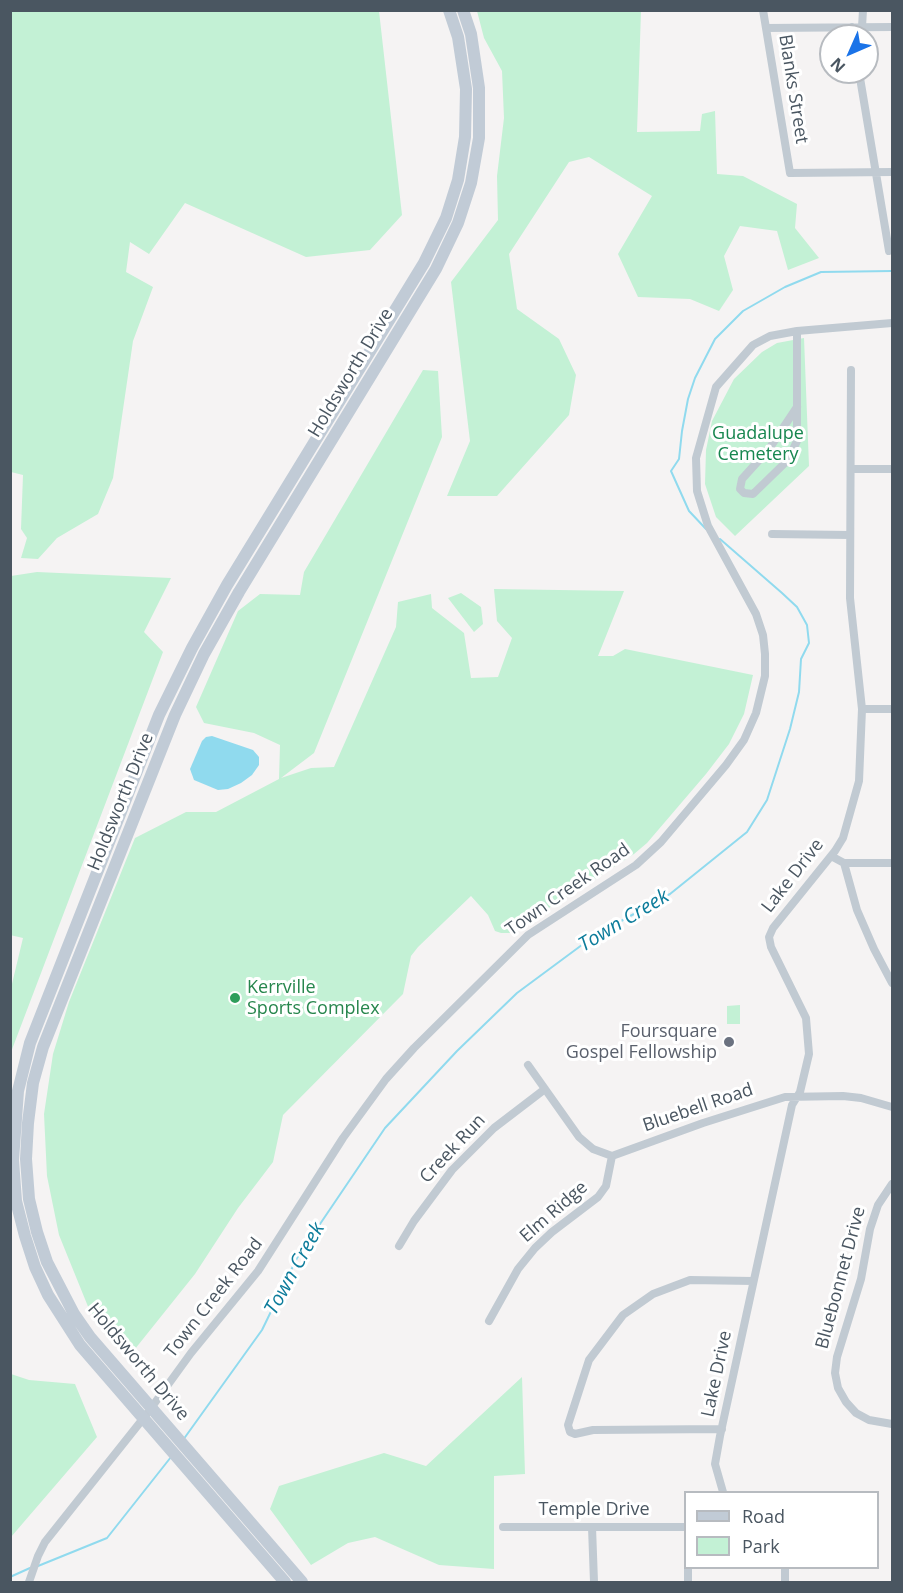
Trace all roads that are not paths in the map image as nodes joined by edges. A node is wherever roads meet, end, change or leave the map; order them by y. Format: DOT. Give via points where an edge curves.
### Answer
graph roads {
  1 [pos="449,10"];
  2 [pos="463,10"];
  3 [pos="763,10"];
  4 [pos="766,28"];
  5 [pos="819,30"];
  6 [pos="861,84"];
  7 [pos="875,172"];
  8 [pos="892,172"];
  9 [pos="889,251"];
  10 [pos="892,323"];
  11 [pos="797,331"];
  12 [pos="851,370"];
  13 [pos="343,395"];
  14 [pos="355,402"];
  15 [pos="797,407"];
  16 [pos="850,469"];
  17 [pos="892,469"];
  18 [pos="772,534"];
  19 [pos="850,535"];
  20 [pos="862,709"];
  21 [pos="892,709"];
  22 [pos="134,781"];
  23 [pos="147,785"];
  24 [pos="831,856"];
  25 [pos="844,863"];
  26 [pos="892,863"];
  27 [pos="892,983"];
  28 [pos="528,1065"];
  29 [pos="545,1089"];
  30 [pos="796,1097"];
  31 [pos="892,1107"];
  32 [pos="612,1156"];
  33 [pos="892,1184"];
  34 [pos="399,1246"];
  35 [pos="753,1281"];
  36 [pos="489,1321"];
  37 [pos="892,1424"];
  38 [pos="722,1430"];
  39 [pos="723,1491"];
  40 [pos="503,1527"];
  41 [pos="592,1527"];
  42 [pos="684,1527"];
  43 [pos="30,1579"];
  44 [pos="285,1582"];
  45 [pos="302,1582"];
  46 [pos="594,1582"];
  1 -- 13 [label="main road, Holdsworth Drive" via="458,37 465,89 465,137 458,180 446,218 424,263"];
  2 -- 14 [label="main road, Holdsworth Drive" via="471,34 479,88 478,138 471,183 458,223 436,269"];
  3 -- 4 [label="street, Blanks Street"];
  4 -- 5 [label="street"];
  4 -- 7 [label="street, Blanks Street" via="790,173"];
  6 -- 7 [label="street"];
  7 -- 8 [label="street"];
  7 -- 9 [label="street"];
  10 -- 11 [label="street, Town Creek Road"];
  11 -- 15 [label="street"];
  11 -- 43 [label="street, Town Creek Road" via="770,336 753,345 717,387 696,458 697,491 708,526 756,614 763,635 765,676 744,740 661,842 636,865 528,935 386,1079 343,1138 258,1271 45,1542"];
  12 -- 16 [label="street, Lake Drive"];
  13 -- 14 [label="main road"];
  13 -- 22 [label="main road, Holdsworth Drive" via="192,648 159,715"];
  14 -- 23 [label="main road, Holdsworth Drive" via="204,654"];
  15 -- 15 [label="street" via="797,441 792,455 753,494 744,494 740,489 742,479 769,449"];
  16 -- 17 [label="street"];
  16 -- 19 [label="street, Lake Drive"];
  18 -- 19 [label="street"];
  19 -- 20 [label="street, Lake Drive" via="850,598"];
  20 -- 21 [label="street"];
  20 -- 24 [label="street, Lake Drive" via="858,790 846,831"];
  22 -- 23 [label="main road"];
  22 -- 44 [label="main road, Holdsworth Drive" via="30,1043 18,1091 13,1160 16,1201 35,1267 80,1345"];
  23 -- 45 [label="main road, Holdsworth Drive" via="43,1047 28,1123 30,1199 47,1262 90,1337"];
  24 -- 25 [label="street"];
  24 -- 30 [label="street, Lake Drive" via="769,937 806,1018 809,1054"];
  25 -- 26 [label="street"];
  25 -- 27 [label="street" via="857,910"];
  28 -- 29 [label="street"];
  29 -- 32 [label="street" via="579,1137 593,1149"];
  29 -- 34 [label="street, Creek Run" via="494,1128 452,1170"];
  30 -- 31 [label="street, Bluebell Road" via="852,1097"];
  30 -- 32 [label="street, Bluebell Road" via="773,1099"];
  30 -- 35 [label="street, Lake Drive"];
  32 -- 36 [label="street, Elm Ridge" via="606,1186 598,1197 535,1248 518,1269"];
  33 -- 37 [label="street, Bluebonnet Drive" via="878,1204 870,1229 861,1280 835,1373 838,1388 856,1413 868,1420"];
  35 -- 38 [label="street, Lake Drive"];
  35 -- 38 [label="street" via="690,1280 660,1290 631,1308 589,1360 568,1425 575,1434 593,1430"];
  38 -- 39 [label="street, Lake Drive" via="716,1464"];
  40 -- 41 [label="street, Temple Drive"];
  41 -- 42 [label="street, Temple Drive"];
  41 -- 46 [label="street"];
}
